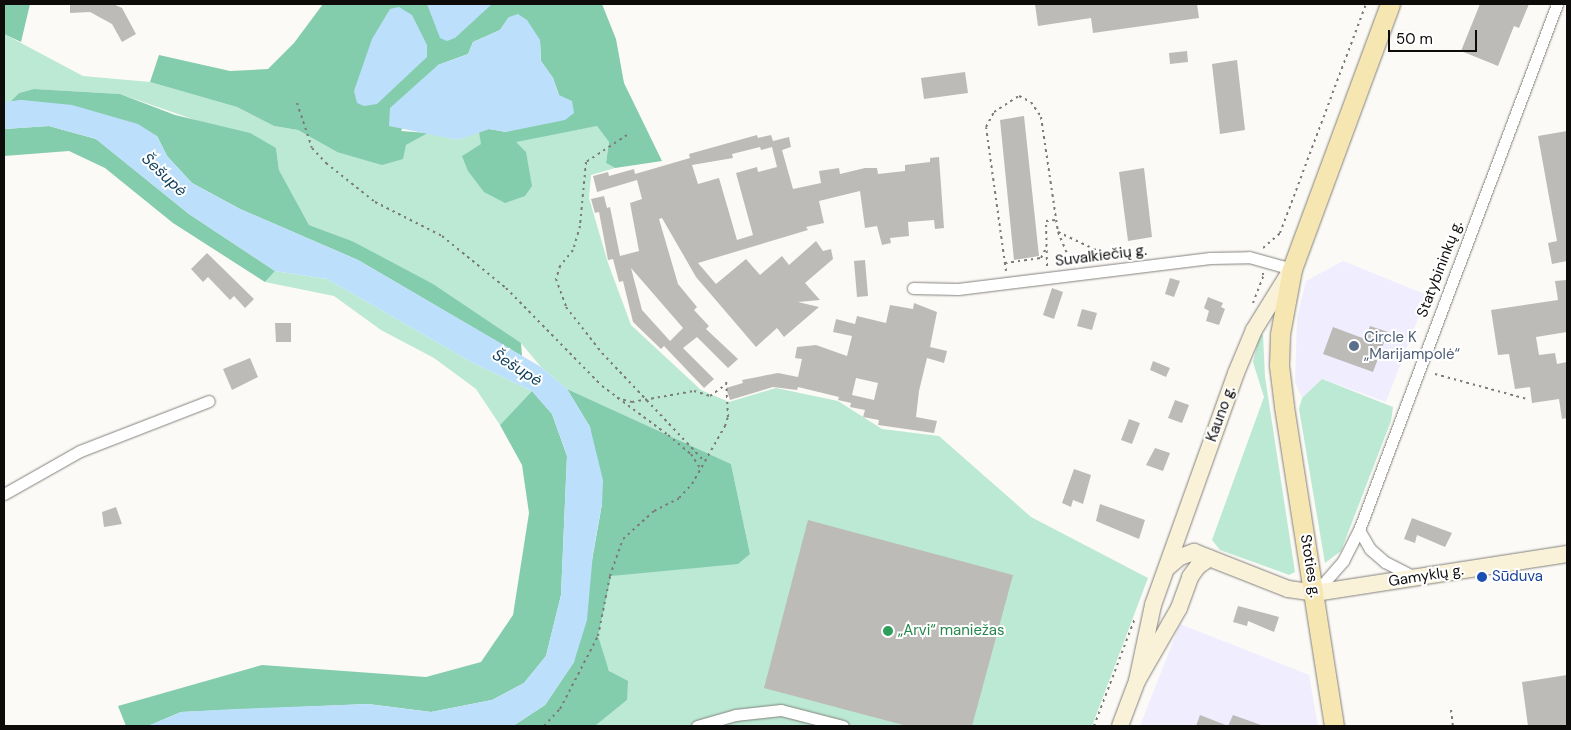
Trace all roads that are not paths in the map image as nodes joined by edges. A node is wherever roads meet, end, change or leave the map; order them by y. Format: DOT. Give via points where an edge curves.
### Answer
graph roads {
  1 [pos="1390,4"];
  2 [pos="1557,4"];
  3 [pos="1292,269"];
  4 [pos="913,288"];
  5 [pos="209,402"];
  6 [pos="1284,406"];
  7 [pos="4,494"];
  8 [pos="1359,530"];
  9 [pos="1567,554"];
  10 [pos="1210,558"];
  11 [pos="1168,567"];
  12 [pos="1416,577"];
  13 [pos="1315,593"];
  14 [pos="1137,681"];
  15 [pos="697,726"];
  16 [pos="843,726"];
  17 [pos="1120,726"];
  18 [pos="1334,726"];
  1 -- 3 [label="main road, Kauno g."];
  2 -- 8 [label="street, Statybininkų g."];
  3 -- 4 [label="street, Suvalkiečių g." via="1249,256 958,289"];
  3 -- 6 [label="main road, Kauno g." via="1280,334 1279,365"];
  3 -- 11 [label="main road, Kauno g." via="1254,330 1178,532"];
  5 -- 7 [label="street" via="80,451"];
  6 -- 13 [label="main road, Stoties g."];
  8 -- 12 [label="street" via="1370,550 1385,562"];
  8 -- 13 [label="street, Statybininkų g." via="1342,561"];
  9 -- 12 [label="main road, Gamyklų g."];
  10 -- 11 [label="main road" via="1194,552 1180,557"];
  10 -- 13 [label="main road" via="1288,589"];
  10 -- 14 [label="main road, Kauno g." via="1190,577 1179,608"];
  11 -- 14 [label="main road, Kauno g." via="1153,604"];
  12 -- 13 [label="main road, Gamyklų g."];
  13 -- 18 [label="main road, Stoties g."];
  14 -- 17 [label="main road, Kauno g."];
  15 -- 16 [label="street" via="735,715 781,710"];
}
